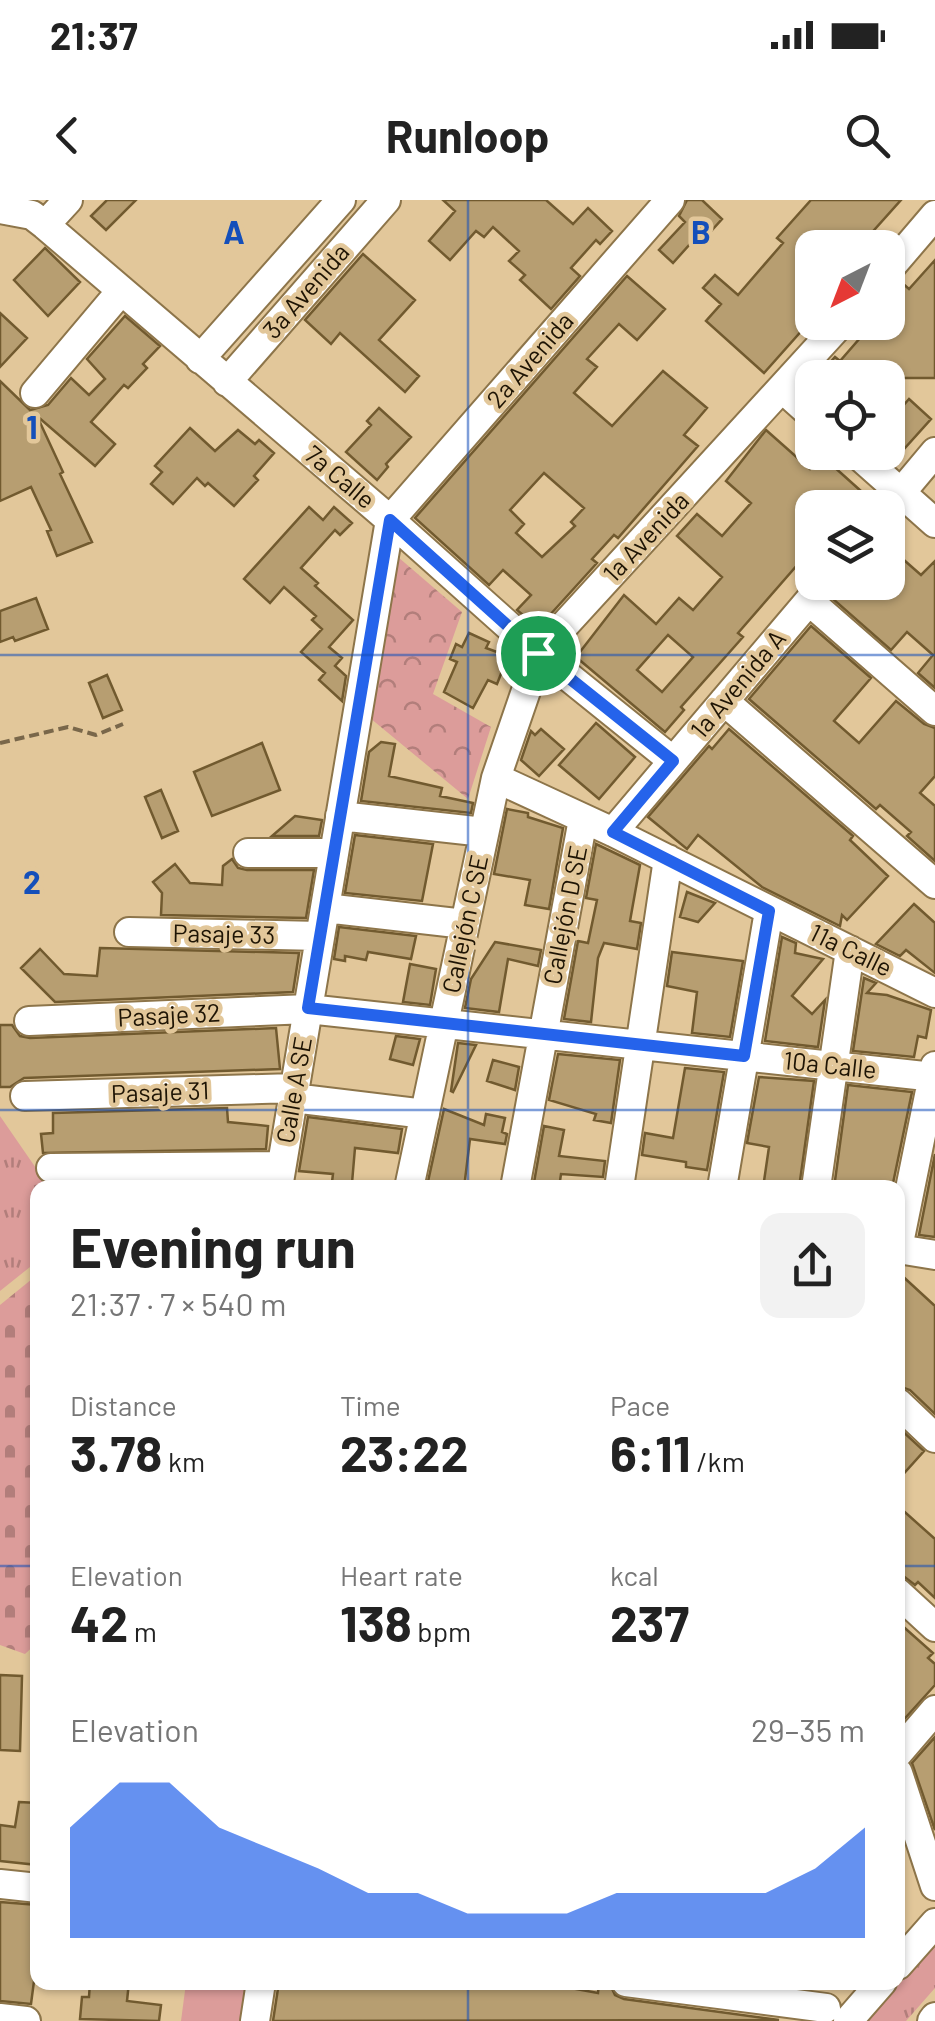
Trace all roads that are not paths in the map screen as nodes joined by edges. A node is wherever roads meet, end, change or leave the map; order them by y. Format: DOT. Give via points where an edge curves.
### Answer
graph roads {
  1 [pos="68,200"];
  2 [pos="341,200"];
  3 [pos="386,200"];
  4 [pos="670,200"];
  5 [pos="0,209"];
  6 [pos="935,215"];
  7 [pos="46,225"];
  8 [pos="905,250"];
  9 [pos="121,291"];
  10 [pos="826,340"];
  11 [pos="200,358"];
  12 [pos="227,382"];
  13 [pos="783,390"];
  14 [pos="35,394"];
  15 [pos="795,400"];
  16 [pos="935,452"];
  17 [pos="869,470"];
  18 [pos="885,490"];
  19 [pos="903,490"];
  20 [pos="905,507"];
  21 [pos="390,520"];
  22 [pos="935,524"];
  23 [pos="810,600"];
  24 [pos="825,600"];
  25 [pos="538,653"];
  26 [pos="724,701"];
  27 [pos="935,710"];
  28 [pos="673,761"];
  29 [pos="496,778"];
  30 [pos="340,816"];
  31 [pos="583,819"];
  32 [pos="484,832"];
  33 [pos="613,832"];
  34 [pos="248,853"];
  35 [pos="334,853"];
  36 [pos="668,859"];
  37 [pos="935,884"];
  38 [pos="769,911"];
  39 [pos="322,922"];
  40 [pos="465,924"];
  41 [pos="129,932"];
  42 [pos="850,950"];
  43 [pos="935,993"];
  44 [pos="308,1008"];
  45 [pos="30,1021"];
  46 [pos="444,1024"];
  47 [pos="543,1034"];
  48 [pos="640,1045"];
  49 [pos="744,1056"];
  50 [pos="834,1066"];
  51 [pos="934,1073"];
  52 [pos="294,1092"];
  53 [pos="25,1096"];
  54 [pos="424,1114"];
  55 [pos="51,1168"];
  56 [pos="279,1177"];
  57 [pos="411,1180"];
  58 [pos="516,1180"];
  59 [pos="620,1180"];
  60 [pos="723,1180"];
  61 [pos="817,1180"];
  62 [pos="905,1215"];
  63 [pos="905,1250"];
  64 [pos="935,1256"];
  65 [pos="905,1410"];
  66 [pos="935,1438"];
  67 [pos="905,1599"];
  68 [pos="935,1627"];
  69 [pos="935,1710"];
  70 [pos="905,1745"];
  71 [pos="905,1794"];
  72 [pos="0,1884"];
  73 [pos="935,1886"];
  74 [pos="30,1887"];
  75 [pos="935,1923"];
  76 [pos="905,1957"];
  77 [pos="260,1990"];
  78 [pos="689,1990"];
  79 [pos="866,1990"];
  80 [pos="831,2008"];
  81 [pos="0,2018"];
  82 [pos="26,2021"];
  83 [pos="256,2021"];
  1 -- 7 [label="street"];
  2 -- 11 [label="street, 3a Avenida"];
  3 -- 12 [label="street, 3a Avenida"];
  4 -- 21 [label="street, 2a Avenida"];
  5 -- 7 [label="street, 7a Calle"];
  6 -- 8 [label="street"];
  7 -- 9 [label="street, 7a Calle"];
  9 -- 11 [label="street, 7a Calle"];
  9 -- 14 [label="street"];
  10 -- 13 [label="street, 1a Avenida"];
  11 -- 12 [label="street, 7a Calle"];
  12 -- 21 [label="street, 7a Calle"];
  13 -- 15 [label="street"];
  13 -- 25 [label="street, 1a Avenida"];
  16 -- 19 [label="street"];
  17 -- 18 [label="street"];
  20 -- 22 [label="street"];
  21 -- 25 [label="street, 7a Calle"];
  21 -- 30 [label="street, Calle A SE"];
  23 -- 26 [label="street, 1a Avenida A"];
  24 -- 27 [label="street"];
  25 -- 28 [label="street, 7a Calle"];
  25 -- 29 [label="street, 1a Avenida"];
  26 -- 28 [label="street, 1a Avenida A"];
  26 -- 37 [label="street"];
  28 -- 33 [label="street, 1a Avenida A"];
  29 -- 31 [label="street, 11a Calle"];
  29 -- 32 [label="street, Callejón C SE"];
  30 -- 32 [label="street"];
  30 -- 35 [label="street, Calle A SE"];
  31 -- 33 [label="street, 11a Calle"];
  31 -- 47 [label="street, Callejón D SE"];
  32 -- 40 [label="street, Callejón C SE"];
  33 -- 36 [label="street, 11a Calle"];
  34 -- 35 [label="street"];
  35 -- 39 [label="street, Calle A SE"];
  36 -- 38 [label="street, 11a Calle"];
  36 -- 48 [label="street"];
  38 -- 42 [label="street, 11a Calle"];
  38 -- 49 [label="street"];
  39 -- 40 [label="street, Pasaje 33"];
  39 -- 41 [label="street, Pasaje 33"];
  39 -- 44 [label="street, Calle A SE"];
  40 -- 46 [label="street, Callejón C SE"];
  42 -- 43 [label="street, 11a Calle"];
  42 -- 50 [label="street"];
  44 -- 45 [label="street, Pasaje 32"];
  44 -- 46 [label="street, 10a Calle"];
  44 -- 52 [label="street, Calle A SE"];
  46 -- 47 [label="street, 10a Calle"];
  46 -- 54 [label="street, Callejón C SE"];
  47 -- 48 [label="street, 10a Calle"];
  47 -- 58 [label="street, Callejón D SE"];
  48 -- 49 [label="street, 10a Calle"];
  48 -- 59 [label="street"];
  49 -- 50 [label="street, 10a Calle"];
  49 -- 60 [label="street"];
  50 -- 51 [label="street, 10a Calle"];
  50 -- 61 [label="street"];
  51 -- 62 [label="street"];
  52 -- 53 [label="street, Pasaje 31"];
  52 -- 54 [label="street, Pasaje 31"];
  52 -- 56 [label="street, Calle A SE"];
  54 -- 57 [label="street, Callejón C SE"];
  55 -- 56 [label="street"];
  63 -- 64 [label="street"];
  65 -- 66 [label="street"];
  67 -- 68 [label="street"];
  69 -- 70 [label="street"];
  71 -- 73 [label="street"];
  72 -- 74 [label="street"];
  75 -- 76 [label="street"];
  77 -- 83 [label="street"];
  78 -- 80 [label="street"];
  79 -- 80 [label="street"];
  81 -- 82 [label="street"];
}
